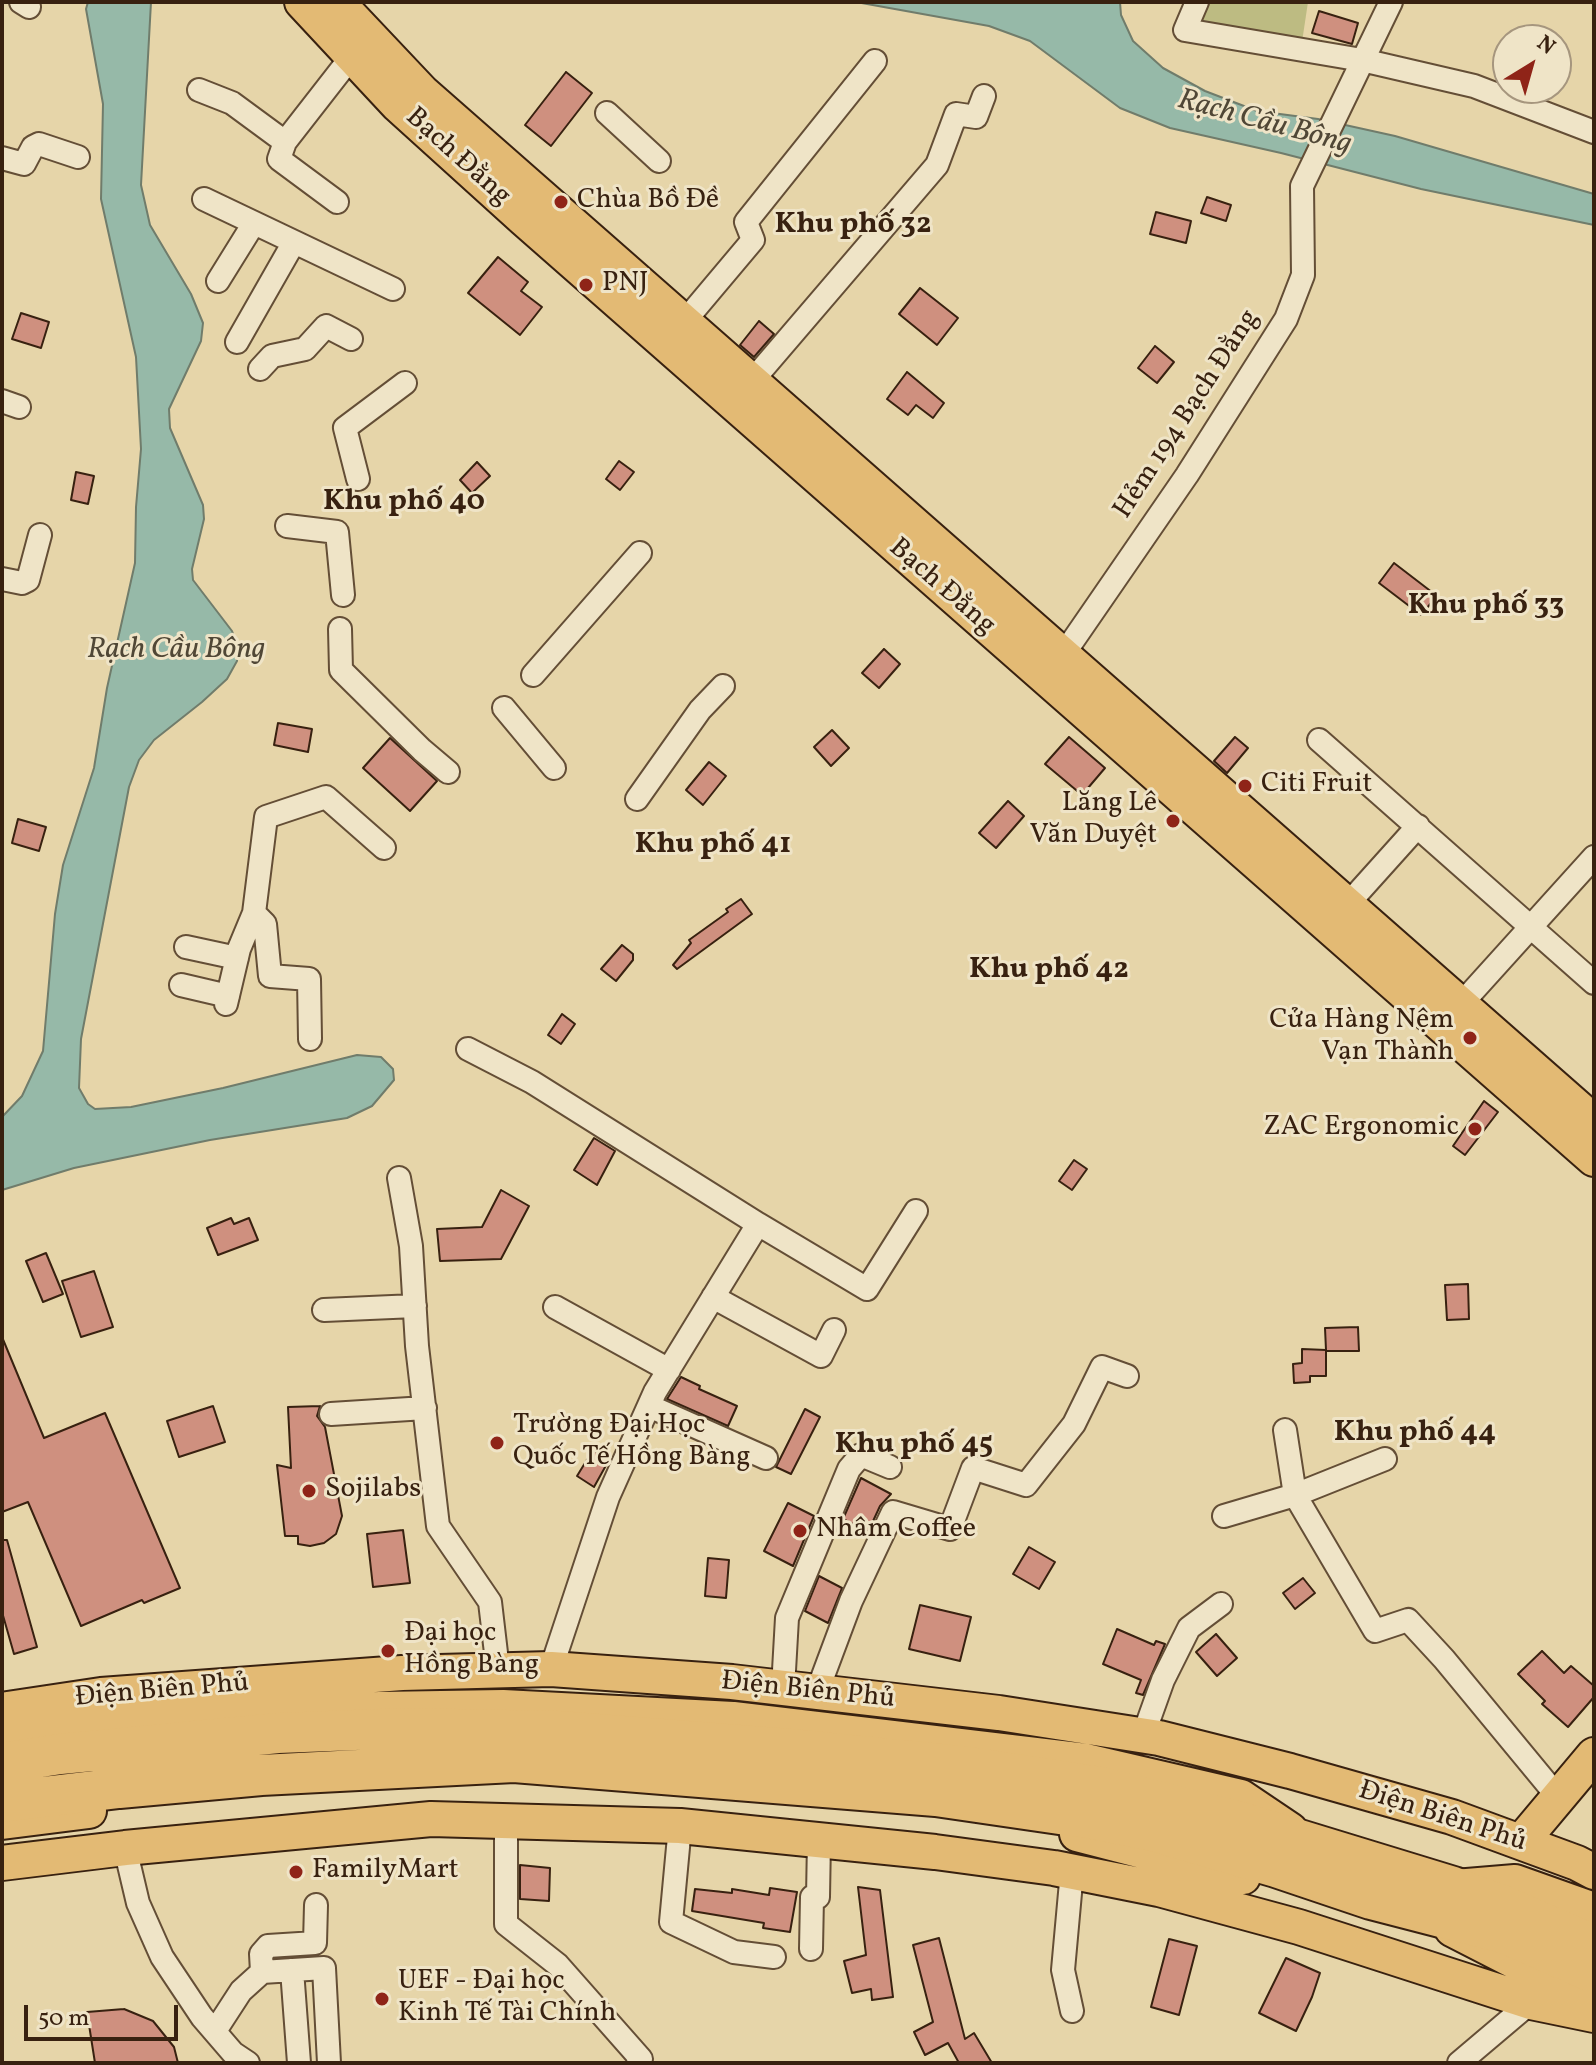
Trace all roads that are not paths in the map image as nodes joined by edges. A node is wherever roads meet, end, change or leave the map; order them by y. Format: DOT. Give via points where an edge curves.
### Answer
graph roads {
  1 [pos="302,2"];
  2 [pos="337,2"];
  3 [pos="1197,2"];
  4 [pos="1391,2"];
  5 [pos="352,56"];
  6 [pos="1362,60"];
  7 [pos="875,61"];
  8 [pos="199,90"];
  9 [pos="984,96"];
  10 [pos="607,113"];
  11 [pos="1594,132"];
  12 [pos="285,142"];
  13 [pos="78,157"];
  14 [pos="2,158"];
  15 [pos="659,161"];
  16 [pos="204,199"];
  17 [pos="337,202"];
  18 [pos="254,223"];
  19 [pos="294,242"];
  20 [pos="218,281"];
  21 [pos="393,289"];
  22 [pos="684,322"];
  23 [pos="351,339"];
  24 [pos="237,342"];
  25 [pos="260,369"];
  26 [pos="405,383"];
  27 [pos="742,392"];
  28 [pos="358,479"];
  29 [pos="287,526"];
  30 [pos="40,535"];
  31 [pos="640,553"];
  32 [pos="2,579"];
  33 [pos="343,595"];
  34 [pos="340,629"];
  35 [pos="1054,667"];
  36 [pos="533,675"];
  37 [pos="723,686"];
  38 [pos="504,708"];
  39 [pos="1319,740"];
  40 [pos="554,768"];
  41 [pos="448,772"];
  42 [pos="637,799"];
  43 [pos="1418,826"];
  44 [pos="384,848"];
  45 [pos="1594,857"];
  46 [pos="1347,905"];
  47 [pos="254,913"];
  48 [pos="1530,927"];
  49 [pos="186,947"];
  50 [pos="237,958"];
  51 [pos="1594,983"];
  52 [pos="181,985"];
  53 [pos="1451,1015"];
  54 [pos="310,1039"];
  55 [pos="468,1049"];
  56 [pos="1594,1122"];
  57 [pos="1594,1159"];
  58 [pos="399,1178"];
  59 [pos="916,1211"];
  60 [pos="758,1224"];
  61 [pos="713,1297"];
  62 [pos="415,1306"];
  63 [pos="555,1307"];
  64 [pos="324,1310"];
  65 [pos="834,1330"];
  66 [pos="669,1370"];
  67 [pos="1127,1376"];
  68 [pos="649,1406"];
  69 [pos="425,1408"];
  70 [pos="331,1414"];
  71 [pos="1285,1430"];
  72 [pos="766,1458"];
  73 [pos="1385,1459"];
  74 [pos="890,1467"];
  75 [pos="1295,1495"];
  76 [pos="1224,1516"];
  77 [pos="1221,1604"];
  78 [pos="551,1669"];
  79 [pos="498,1670"];
  80 [pos="783,1688"];
  81 [pos="817,1692"];
  82 [pos="2,1710"];
  83 [pos="1143,1736"];
  84 [pos="2,1740"];
  85 [pos="1594,1755"];
  86 [pos="2,1763"];
  87 [pos="1558,1797"];
  88 [pos="2,1802"];
  89 [pos="506,1821"];
  90 [pos="2,1822"];
  91 [pos="680,1826"];
  92 [pos="819,1840"];
  93 [pos="1306,1841"];
  94 [pos="1521,1842"];
  95 [pos="125,1848"];
  96 [pos="2,1863"];
  97 [pos="1072,1871"];
  98 [pos="1594,1872"];
  99 [pos="1453,1887"];
  100 [pos="1371,1899"];
  101 [pos="316,1905"];
  102 [pos="1594,1910"];
  103 [pos="1423,1913"];
  104 [pos="1504,1920"];
  105 [pos="1594,1945"];
  106 [pos="811,1949"];
  107 [pos="774,1957"];
  108 [pos="292,1970"];
  109 [pos="262,1972"];
  110 [pos="1594,1973"];
  111 [pos="1531,2002"];
  112 [pos="1594,2008"];
  113 [pos="1072,2011"];
  114 [pos="1594,2015"];
  115 [pos="215,2031"];
  116 [pos="248,2063"];
  117 [pos="299,2063"];
  118 [pos="330,2063"];
  119 [pos="638,2063"];
  120 [pos="1459,2063"];
  1 -- 5 [label="main road, Bạch Đằng"];
  2 -- 22 [label="main road, Bạch Đằng" via="422,92"];
  3 -- 6 [label="street" via="1185,30"];
  4 -- 6 [label="street"];
  5 -- 12 [label="street"];
  5 -- 27 [label="main road, Bạch Đằng" via="398,105"];
  6 -- 11 [label="street" via="1474,86"];
  6 -- 35 [label="street, Hẻm 194 Bạch Đằng" via="1302,186 1303,275 1286,319 1187,475"];
  7 -- 22 [label="street" via="746,222 753,240"];
  8 -- 12 [label="street" via="232,103"];
  9 -- 27 [label="street" via="976,117 956,114 937,165"];
  10 -- 15 [label="street"];
  12 -- 17 [label="street" via="279,159"];
  13 -- 14 [label="street" via="39,144 24,164"];
  16 -- 18 [label="street"];
  18 -- 19 [label="street"];
  18 -- 20 [label="street"];
  19 -- 21 [label="street"];
  19 -- 24 [label="street"];
  22 -- 27 [label="main road, Bạch Đằng"];
  23 -- 25 [label="street" via="326,326 305,349 272,356"];
  26 -- 28 [label="street" via="345,428"];
  27 -- 35 [label="main road, Bạch Đằng"];
  29 -- 33 [label="street" via="337,532"];
  30 -- 32 [label="street" via="28,580"];
  31 -- 36 [label="street"];
  34 -- 41 [label="street" via="341,670"];
  35 -- 46 [label="main road, Bạch Đằng"];
  35 -- 53 [label="main road, Bạch Đằng"];
  37 -- 42 [label="street"];
  38 -- 40 [label="street"];
  39 -- 43 [label="street"];
  43 -- 46 [label="street"];
  43 -- 48 [label="street"];
  44 -- 47 [label="street" via="326,797 266,817"];
  45 -- 48 [label="street"];
  46 -- 53 [label="main road, Bạch Đằng"];
  47 -- 50 [label="street"];
  47 -- 54 [label="street" via="265,924 270,976 309,979"];
  48 -- 51 [label="street"];
  48 -- 53 [label="street"];
  49 -- 50 [label="street"];
  50 -- 52 [label="street" via="227,1000"];
  53 -- 56 [label="main road, Bạch Đằng"];
  53 -- 57 [label="main road, Bạch Đằng"];
  55 -- 60 [label="street" via="532,1082"];
  58 -- 62 [label="street"];
  59 -- 60 [label="street" via="867,1289"];
  60 -- 61 [label="street"];
  61 -- 65 [label="street" via="821,1356"];
  61 -- 66 [label="street"];
  62 -- 64 [label="street"];
  62 -- 69 [label="street"];
  63 -- 66 [label="street"];
  66 -- 68 [label="street"];
  67 -- 81 [label="street" via="1102,1367 1074,1424 1026,1485 973,1468 950,1529 893,1512 851,1601"];
  68 -- 72 [label="street"];
  68 -- 78 [label="street" via="608,1497"];
  69 -- 70 [label="street"];
  69 -- 79 [label="street" via="438,1526 490,1602"];
  71 -- 75 [label="street"];
  73 -- 75 [label="street"];
  74 -- 80 [label="street" via="861,1455 849,1469 787,1618"];
  75 -- 76 [label="street"];
  75 -- 87 [label="street" via="1375,1631 1408,1620"];
  77 -- 83 [label="street" via="1189,1628"];
  78 -- 79 [label="main road, Điện Biên Phủ"];
  78 -- 80 [label="main road, Điện Biên Phủ"];
  79 -- 82 [label="main road, Điện Biên Phủ" via="101,1695"];
  80 -- 81 [label="main road, Điện Biên Phủ"];
  81 -- 83 [label="main road, Điện Biên Phủ"];
  83 -- 94 [label="main road, Điện Biên Phủ" via="1290,1771"];
  84 -- 93 [label="main road, Điện Biên Phủ" via="244,1713 365,1709 503,1707 733,1719 1086,1761 1241,1797"];
  85 -- 87 [label="main road"];
  86 -- 93 [label="highway, Điện Biên Phủ" via="278,1733 406,1728 559,1731 970,1767 1101,1787"];
  87 -- 94 [label="main road"];
  88 -- 100 [label="highway" via="261,1775 514,1762 936,1796 1087,1818 1156,1832"];
  89 -- 91 [label="main road"];
  89 -- 95 [label="main road" via="431,1819"];
  89 -- 119 [label="street" via="506,1924 558,1965 641,2059"];
  90 -- 100 [label="main road" via="304,1785 493,1779 663,1787 1054,1828 1246,1877"];
  91 -- 92 [label="main road"];
  91 -- 107 [label="street" via="671,1922 734,1952"];
  92 -- 97 [label="main road"];
  92 -- 106 [label="street"];
  93 -- 99 [label="highway, Điện Biên Phủ"];
  94 -- 98 [label="main road, Điện Biên Phủ"];
  95 -- 96 [label="main road"];
  95 -- 115 [label="street" via="138,1903 162,1957"];
  97 -- 111 [label="main road" via="1234,1907"];
  97 -- 113 [label="street" via="1063,1970"];
  99 -- 102 [label="main road, Điện Biên Phủ" via="1515,1882"];
  99 -- 104 [label="highway"];
  100 -- 103 [label="highway"];
  101 -- 109 [label="street" via="315,1943 268,1946 261,1954"];
  103 -- 104 [label="highway"];
  103 -- 112 [label="main road" via="1567,1988"];
  104 -- 105 [label="highway"];
  104 -- 110 [label="highway"];
  108 -- 109 [label="street"];
  108 -- 117 [label="street"];
  108 -- 118 [label="street" via="324,1968"];
  109 -- 115 [label="street" via="241,1991"];
  111 -- 114 [label="main road"];
  111 -- 120 [label="street"];
  115 -- 116 [label="street"];
}
